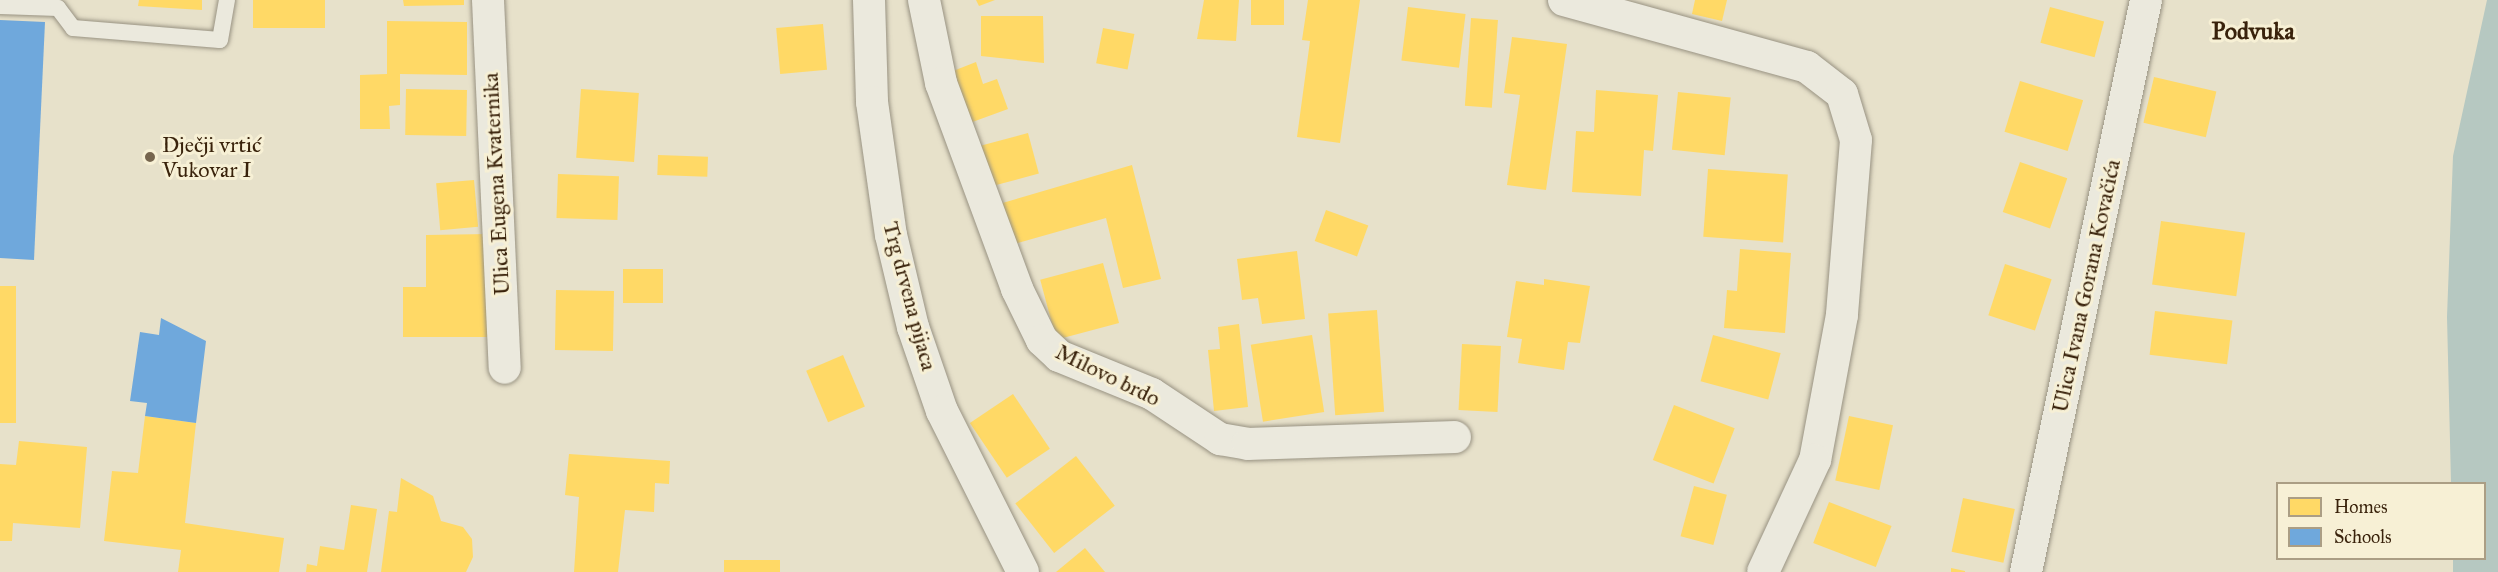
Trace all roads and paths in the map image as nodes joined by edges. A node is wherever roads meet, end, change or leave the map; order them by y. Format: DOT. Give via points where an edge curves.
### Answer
graph roads {
  1 [pos="227,0"];
  2 [pos="488,0"];
  3 [pos="869,0"];
  4 [pos="924,0"];
  5 [pos="1564,0"];
  6 [pos="2146,0"];
  7 [pos="0,6"];
  8 [pos="505,368"];
  9 [pos="1455,437"];
  10 [pos="1023,572"];
  11 [pos="1763,572"];
  12 [pos="2026,572"];
  1 -- 7 [label="lane" via="220,40 73,28 58,8"];
  2 -- 8 [label="street, Ulica Eugena Kvaternika"];
  3 -- 10 [label="street, Trg drvena pijaca" via="872,102 891,236 913,327 942,411"];
  4 -- 9 [label="street, Milovo brdo" via="940,83 1017,289 1042,340 1059,356 1152,394 1220,439 1248,444"];
  5 -- 11 [label="street" via="1807,67 1842,94 1856,140 1842,315 1815,460"];
  6 -- 12 [label="street, Ulica Ivana Gorana Kovačića"];
}
